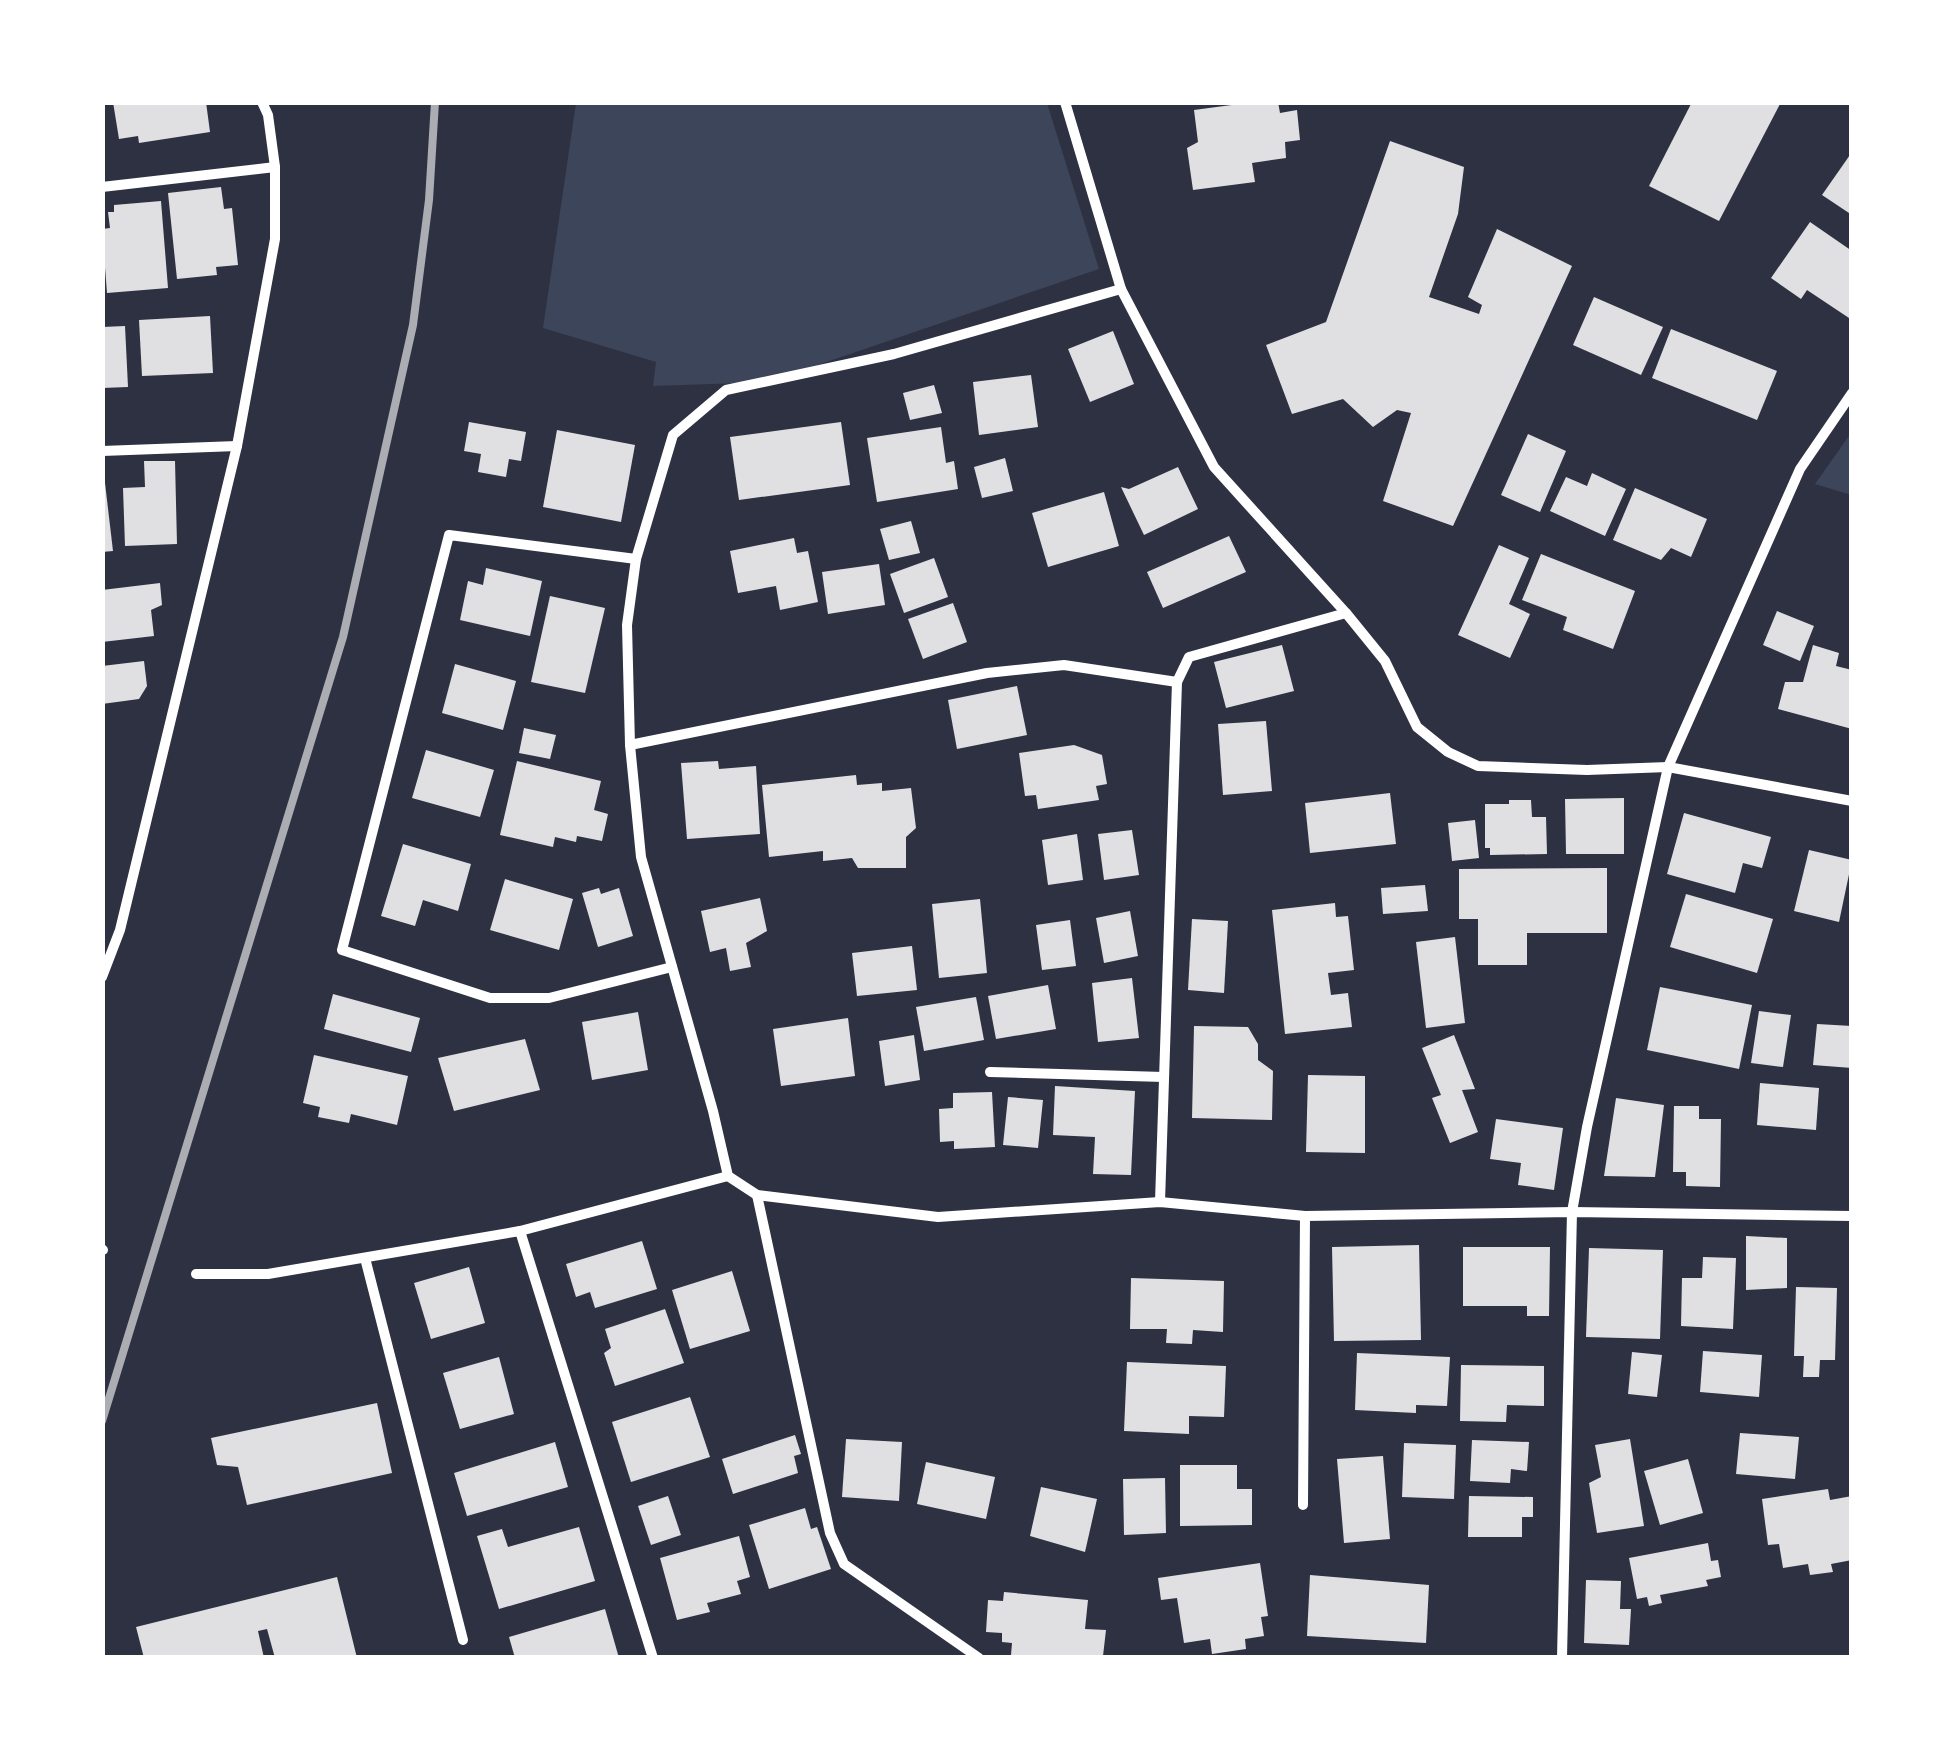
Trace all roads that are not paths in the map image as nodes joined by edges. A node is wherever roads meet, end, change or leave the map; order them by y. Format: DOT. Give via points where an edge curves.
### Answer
graph roads {
  1 [pos="262,102"];
  2 [pos="1065,102"];
  3 [pos="274,166"];
  4 [pos="102,187"];
  5 [pos="1121,288"];
  6 [pos="1852,393"];
  7 [pos="237,446"];
  8 [pos="102,451"];
  9 [pos="636,559"];
  10 [pos="1346,613"];
  11 [pos="1176,682"];
  12 [pos="630,745"];
  13 [pos="1668,767"];
  14 [pos="1852,802"];
  15 [pos="672,968"];
  16 [pos="102,976"];
  17 [pos="990,1072"];
  18 [pos="1164,1077"];
  19 [pos="728,1176"];
  20 [pos="757,1195"];
  21 [pos="1160,1202"];
  22 [pos="1572,1212"];
  23 [pos="1305,1216"];
  24 [pos="1852,1216"];
  25 [pos="520,1231"];
  26 [pos="365,1258"];
  27 [pos="196,1274"];
  28 [pos="1303,1505"];
  29 [pos="463,1640"];
  30 [pos="652,1658"];
  31 [pos="979,1658"];
  32 [pos="1562,1658"];
  1 -- 3 [label="street"];
  2 -- 5 [label="street"];
  3 -- 4 [label="street"];
  3 -- 7 [label="street" via="275,239"];
  5 -- 9 [label="street" via="894,354 726,390 673,435"];
  5 -- 10 [label="street" via="1214,467"];
  6 -- 13 [label="street" via="1800,469"];
  7 -- 8 [label="street"];
  7 -- 16 [label="street" via="120,930"];
  9 -- 12 [label="street" via="627,625"];
  9 -- 15 [label="street" via="450,535 342,950 490,998 549,998"];
  10 -- 11 [label="street" via="1189,657"];
  10 -- 13 [label="street" via="1385,661 1418,726 1448,752 1478,766"];
  11 -- 12 [label="street" via="1064,665 986,673"];
  11 -- 18 [label="street"];
  12 -- 15 [label="street" via="640,857"];
  13 -- 14 [label="street"];
  13 -- 22 [label="street"];
  15 -- 19 [label="street"];
  17 -- 18 [label="street"];
  18 -- 21 [label="street"];
  19 -- 20 [label="street"];
  19 -- 25 [label="street"];
  20 -- 21 [label="street" via="938,1217"];
  20 -- 31 [label="street" via="830,1533 844,1564"];
  21 -- 23 [label="street"];
  22 -- 23 [label="street"];
  22 -- 24 [label="street"];
  22 -- 32 [label="street"];
  23 -- 28 [label="street"];
  25 -- 26 [label="street"];
  25 -- 30 [label="street"];
  26 -- 27 [label="street" via="268,1274"];
  26 -- 29 [label="street"];
}
